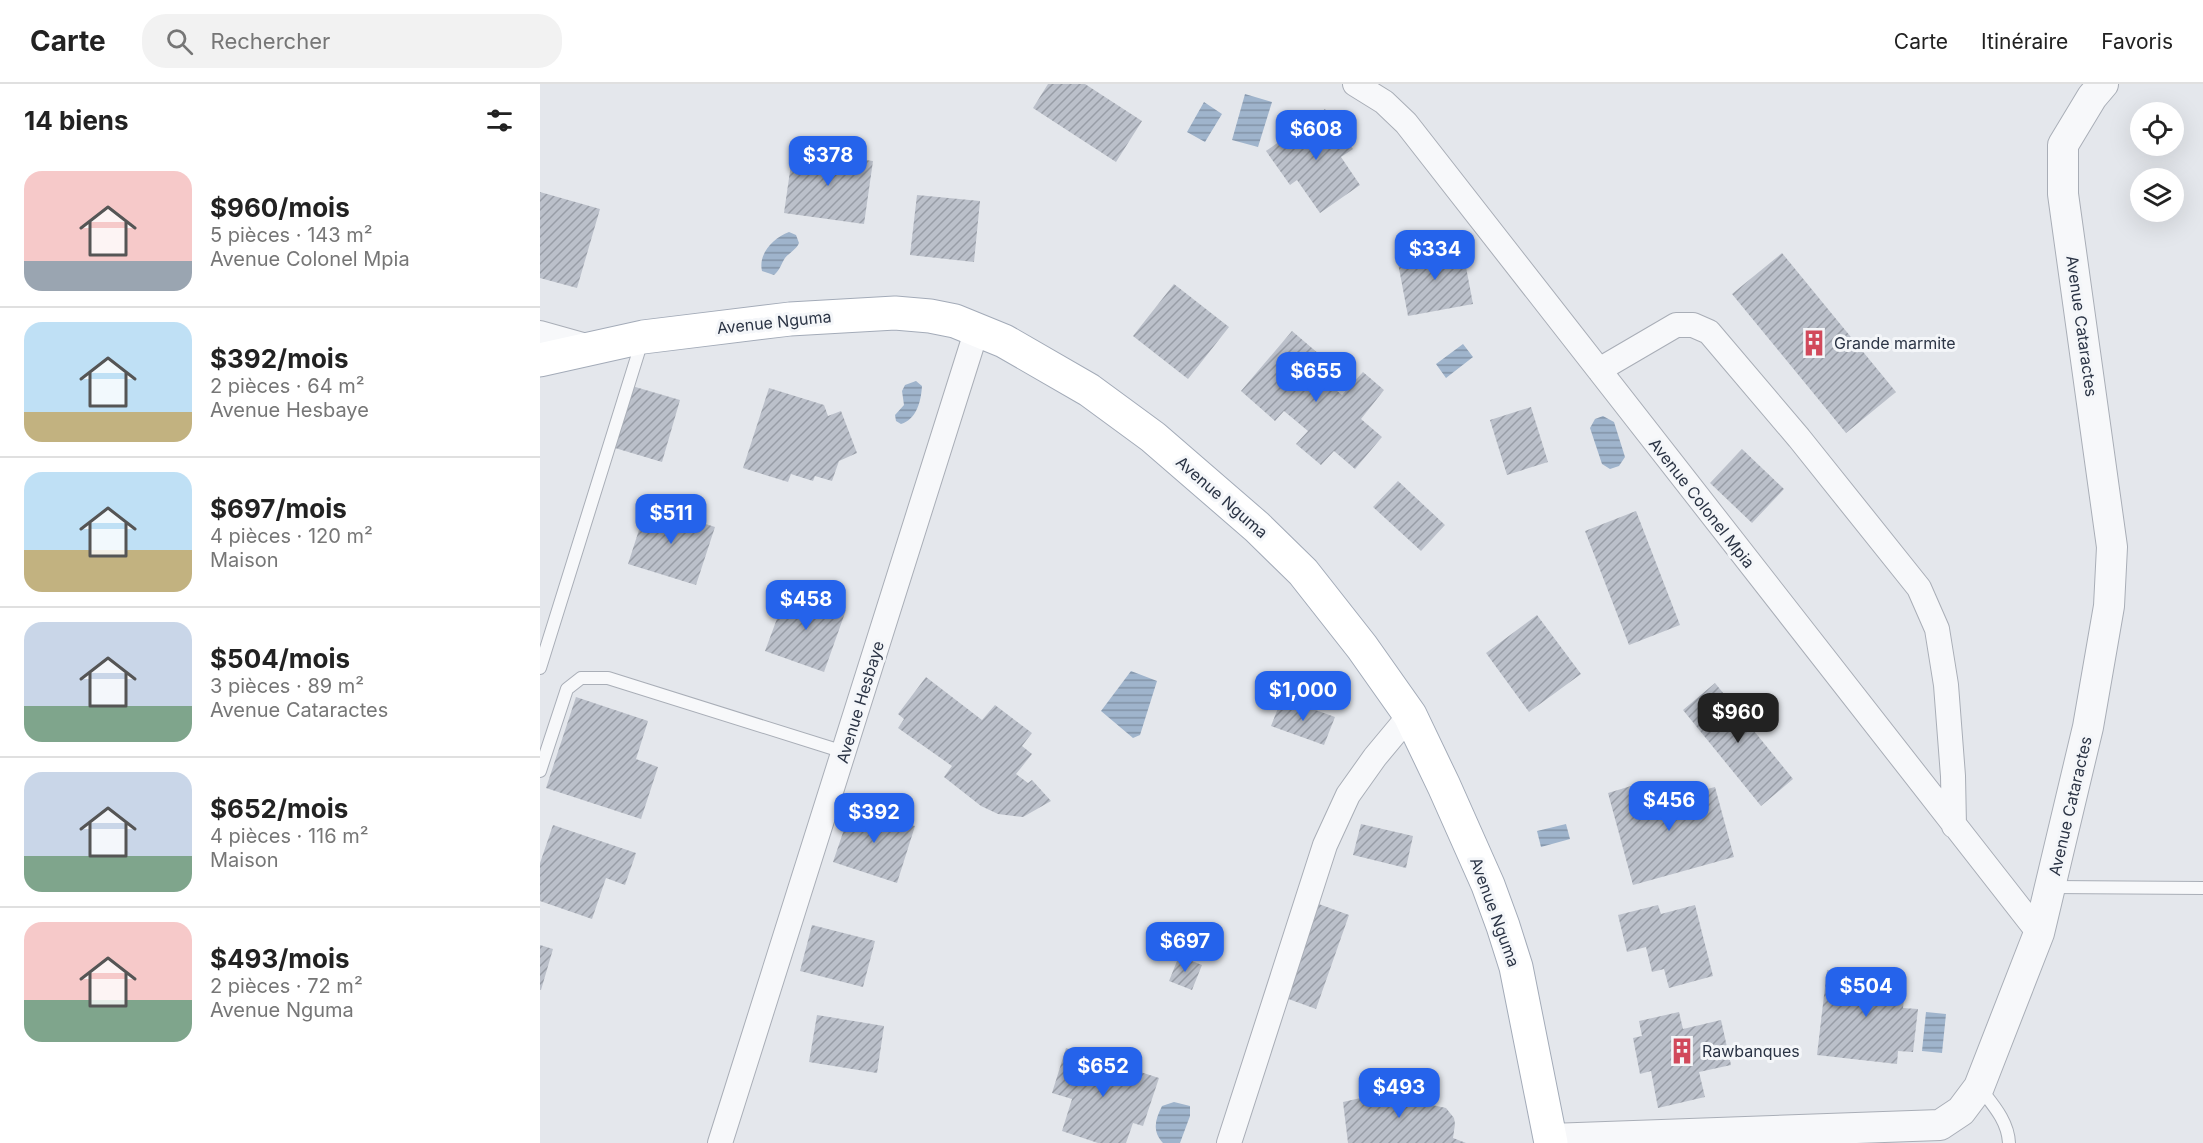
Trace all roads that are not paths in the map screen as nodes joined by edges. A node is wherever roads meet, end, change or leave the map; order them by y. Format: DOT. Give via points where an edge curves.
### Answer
graph roads {
  1 [pos="1357,84"];
  2 [pos="2103,84"];
  3 [pos="977,329"];
  4 [pos="540,333"];
  5 [pos="644,337"];
  6 [pos="594,348"];
  7 [pos="540,360"];
  8 [pos="1599,370"];
  9 [pos="540,668"];
  10 [pos="1410,715"];
  11 [pos="844,752"];
  12 [pos="540,771"];
  13 [pos="1954,826"];
  14 [pos="2051,887"];
  15 [pos="2203,888"];
  16 [pos="2039,933"];
  17 [pos="1979,1087"];
  18 [pos="1818,1137"];
  19 [pos="1550,1141"];
  20 [pos="720,1143"];
  21 [pos="1229,1143"];
  22 [pos="2009,1143"];
  1 -- 8 [label="street, Avenue Colonel Mpia" via="1406,123"];
  2 -- 14 [label="street, Avenue Cataractes" via="2063,145 2063,194 2112,547 2109,606 2088,727"];
  3 -- 5 [label="main road, Avenue Nguma" via="930,315 895,313 790,319"];
  3 -- 10 [label="main road, Avenue Nguma" via="1089,390 1153,437 1257,527 1303,572"];
  3 -- 11 [label="street, Avenue Hesbaye"];
  4 -- 6 [label="street"];
  5 -- 6 [label="main road, Avenue Nguma"];
  5 -- 9 [label="lane"];
  6 -- 7 [label="main road, Avenue Nguma"];
  8 -- 13 [label="street, Avenue Colonel Mpia"];
  8 -- 13 [label="street" via="1676,326 1693,325 1709,332 1919,588 1937,629 1946,685"];
  10 -- 19 [label="main road, Avenue Nguma" via="1503,926 1516,967"];
  10 -- 21 [label="street" via="1348,795 1324,845"];
  11 -- 12 [label="lane" via="594,676 581,678 567,689"];
  11 -- 20 [label="street, Avenue Hesbaye"];
  13 -- 16 [label="street, Avenue Colonel Mpia"];
  14 -- 15 [label="lane"];
  14 -- 16 [label="street, Avenue Cataractes"];
  16 -- 17 [label="street, Avenue Cataractes"];
  17 -- 18 [label="street, Avenue Cataractes" via="1961,1112 1940,1125"];
  17 -- 22 [label="lane" via="2000,1114 2009,1131"];
  18 -- 19 [label="street, Avenue Cataractes"];
}
